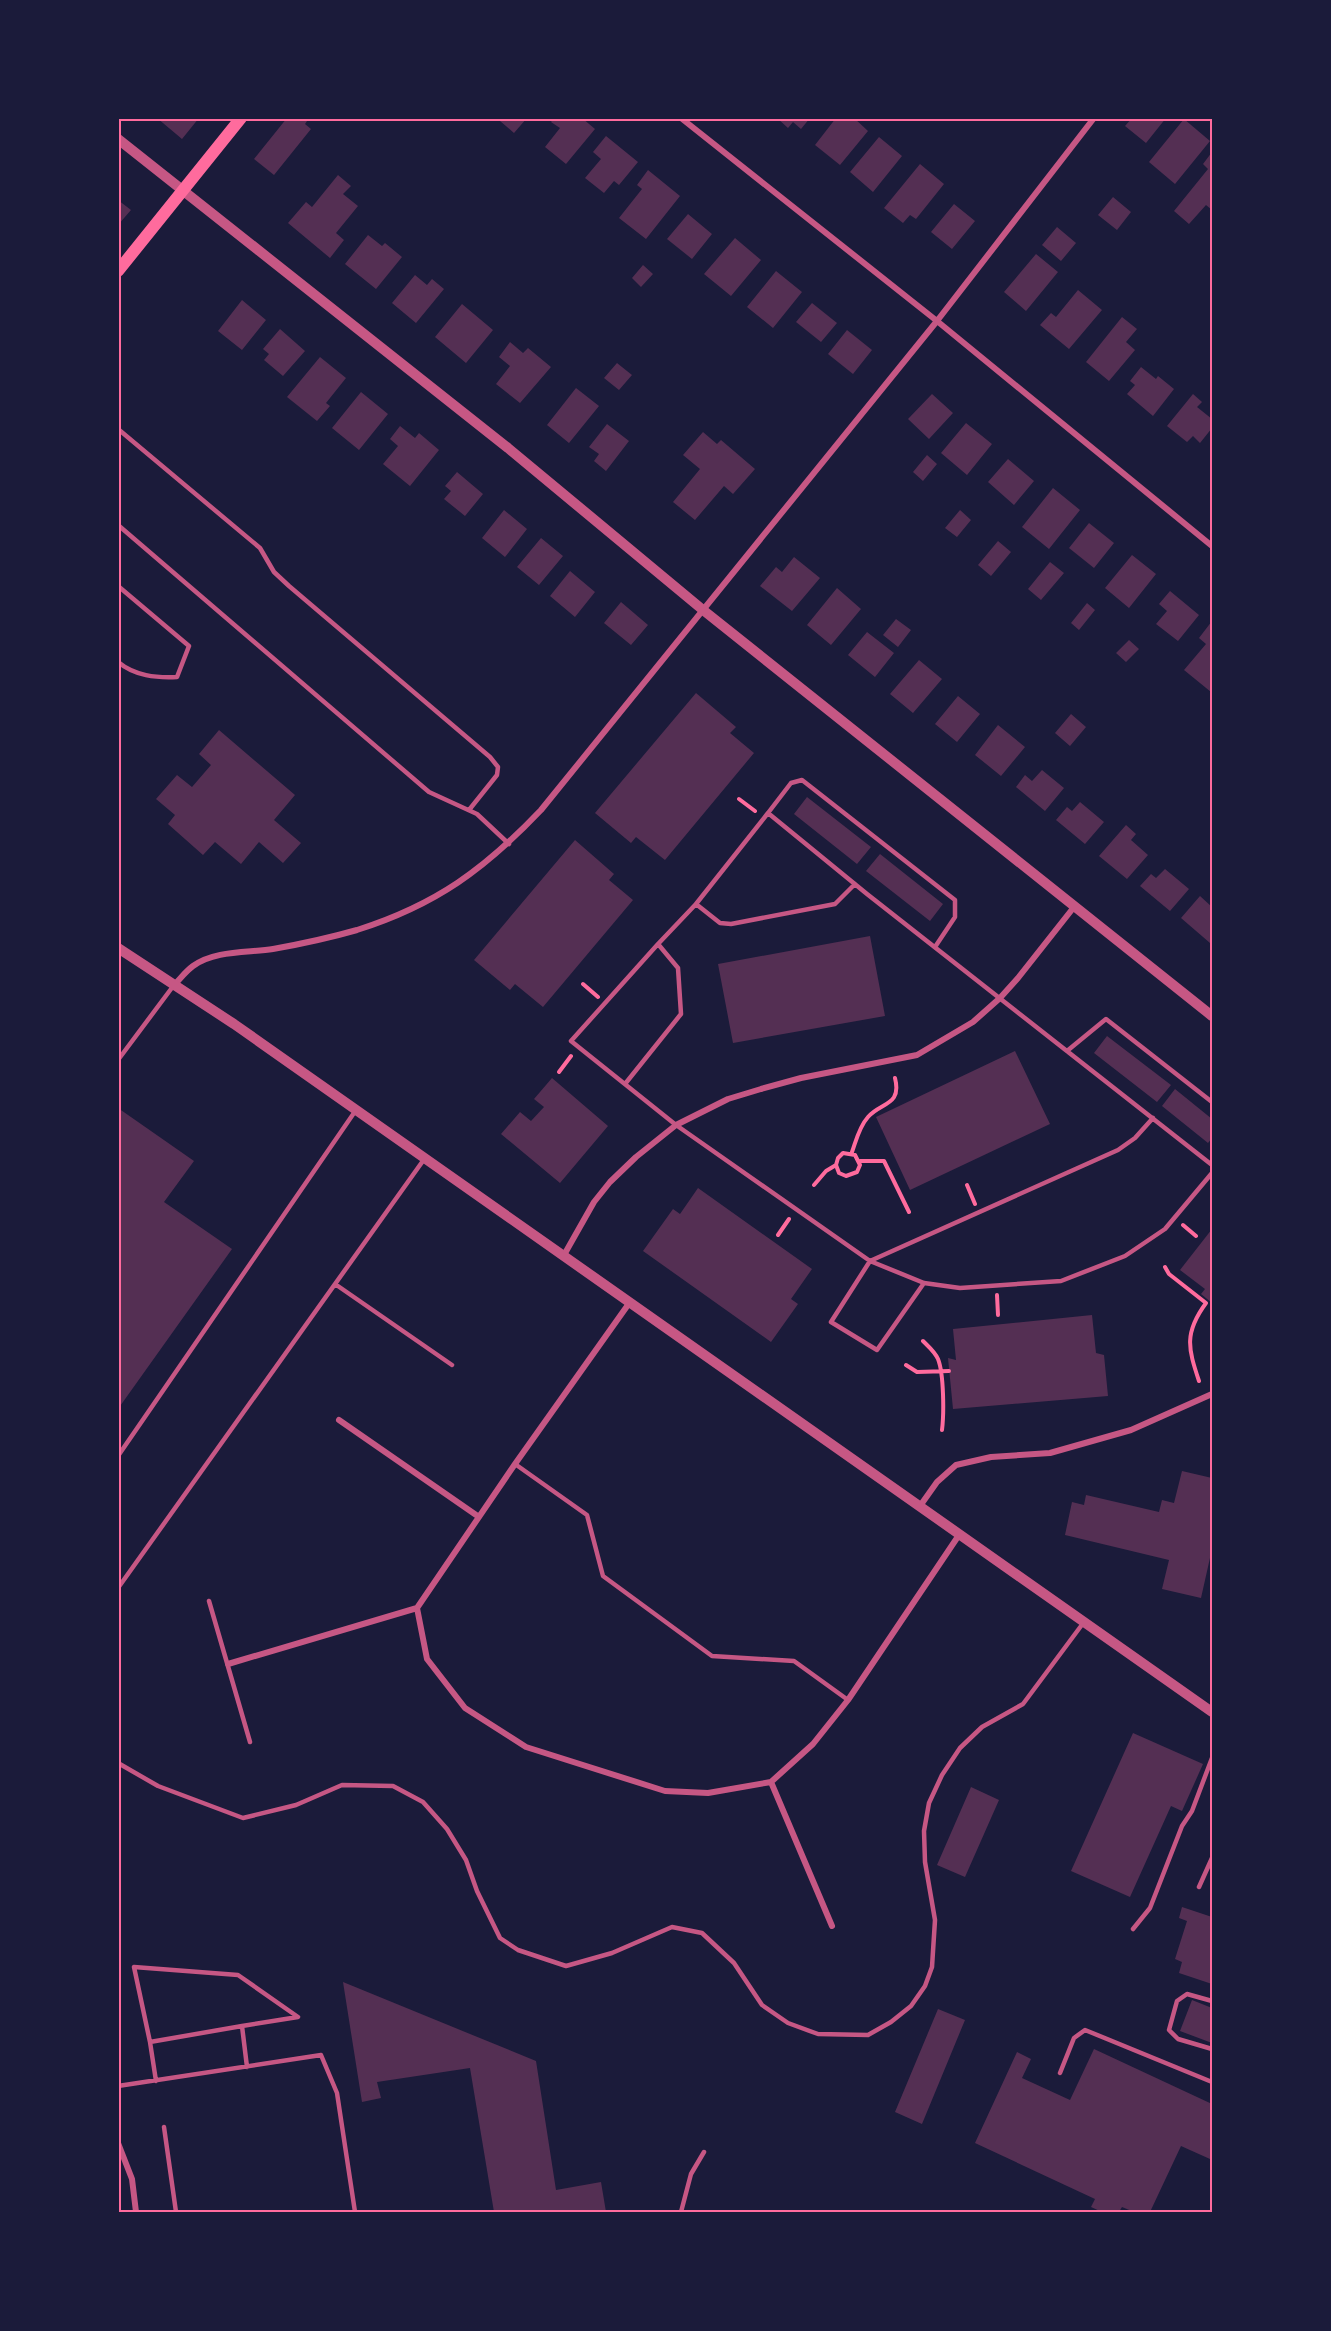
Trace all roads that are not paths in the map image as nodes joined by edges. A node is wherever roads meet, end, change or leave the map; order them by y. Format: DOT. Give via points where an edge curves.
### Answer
graph roads {
  1 [pos="241,118"];
  2 [pos="681,118"];
  3 [pos="1094,118"];
  4 [pos="118,140"];
  5 [pos="183,190"];
  6 [pos="118,272"];
  7 [pos="937,321"];
  8 [pos="118,429"];
  9 [pos="118,525"];
  10 [pos="1212,546"];
  11 [pos="118,586"];
  12 [pos="703,610"];
  13 [pos="118,662"];
  14 [pos="469,810"];
  15 [pos="768,813"];
  16 [pos="509,844"];
  17 [pos="855,884"];
  18 [pos="696,904"];
  19 [pos="1074,907"];
  20 [pos="658,944"];
  21 [pos="935,947"];
  22 [pos="118,948"];
  23 [pos="174,985"];
  24 [pos="1000,998"];
  25 [pos="1212,1016"];
  26 [pos="1067,1051"];
  27 [pos="118,1060"];
  28 [pos="625,1084"];
  29 [pos="1212,1102"];
  30 [pos="356,1110"];
  31 [pos="1153,1118"];
  32 [pos="676,1125"];
  33 [pos="425,1158"];
  34 [pos="1212,1165"];
  35 [pos="1212,1173"];
  36 [pos="564,1255"];
  37 [pos="870,1261"];
  38 [pos="924,1282"];
  39 [pos="335,1284"];
  40 [pos="630,1302"];
  41 [pos="452,1365"];
  42 [pos="1212,1394"];
  43 [pos="339,1419"];
  44 [pos="118,1456"];
  45 [pos="515,1464"];
  46 [pos="920,1506"];
  47 [pos="479,1517"];
  48 [pos="959,1535"];
  49 [pos="118,1588"];
  50 [pos="209,1601"];
  51 [pos="417,1608"];
  52 [pos="1084,1622"];
  53 [pos="228,1664"];
  54 [pos="848,1700"];
  55 [pos="1212,1712"];
  56 [pos="250,1742"];
  57 [pos="1212,1758"];
  58 [pos="118,1763"];
  59 [pos="771,1782"];
  60 [pos="1212,1858"];
  61 [pos="1199,1887"];
  62 [pos="832,1926"];
  63 [pos="1133,1929"];
  64 [pos="1212,2001"];
  65 [pos="242,2026"];
  66 [pos="150,2042"];
  67 [pos="1212,2049"];
  68 [pos="247,2067"];
  69 [pos="1060,2073"];
  70 [pos="156,2081"];
  71 [pos="1212,2082"];
  72 [pos="118,2086"];
  73 [pos="164,2127"];
  74 [pos="118,2143"];
  75 [pos="704,2152"];
  76 [pos="136,2212"];
  77 [pos="176,2212"];
  78 [pos="355,2212"];
  79 [pos="681,2212"];
  1 -- 5 [label="main road"];
  2 -- 7 [label="street"];
  3 -- 7 [label="street"];
  4 -- 5 [label="street"];
  5 -- 6 [label="main road"];
  5 -- 12 [label="street" via="508,448"];
  7 -- 10 [label="street"];
  7 -- 12 [label="street"];
  8 -- 14 [label="lane" via="260,548 274,572 289,586 490,757 498,766 497,775"];
  9 -- 14 [label="lane" via="429,792"];
  11 -- 13 [label="lane" via="189,645 177,678 151,678"];
  12 -- 16 [label="street"];
  12 -- 19 [label="street"];
  14 -- 16 [label="lane"];
  15 -- 17 [label="lane"];
  15 -- 18 [label="lane"];
  15 -- 21 [label="lane" via="791,783 802,780 956,900 955,917"];
  16 -- 23 [label="street" via="439,896 399,915 304,944 212,957 194,965"];
  17 -- 18 [label="lane" via="836,904 731,924 720,923"];
  17 -- 21 [label="lane"];
  18 -- 20 [label="lane"];
  19 -- 24 [label="street"];
  19 -- 25 [label="street"];
  20 -- 28 [label="lane" via="678,968 681,1014"];
  20 -- 28 [label="lane" via="571,1041"];
  21 -- 24 [label="lane"];
  22 -- 23 [label="street"];
  23 -- 27 [label="lane"];
  23 -- 30 [label="street"];
  24 -- 26 [label="lane"];
  24 -- 32 [label="street" via="973,1022 917,1055 761,1089 728,1099"];
  26 -- 29 [label="lane" via="1106,1019"];
  26 -- 31 [label="lane"];
  28 -- 32 [label="lane"];
  30 -- 33 [label="street"];
  30 -- 44 [label="lane"];
  31 -- 34 [label="lane"];
  31 -- 37 [label="lane" via="1118,1150"];
  32 -- 36 [label="street" via="610,1182"];
  32 -- 37 [label="lane"];
  33 -- 36 [label="street"];
  33 -- 39 [label="lane"];
  35 -- 38 [label="lane" via="1165,1229 1125,1256 1061,1281 960,1287"];
  36 -- 40 [label="street"];
  37 -- 38 [label="lane"];
  37 -- 38 [label="lane" via="831,1322 878,1350"];
  39 -- 41 [label="lane"];
  39 -- 49 [label="lane"];
  40 -- 45 [label="street"];
  40 -- 46 [label="street"];
  42 -- 46 [label="street" via="1131,1430 1050,1453 991,1457 956,1465 937,1482"];
  43 -- 47 [label="street"];
  45 -- 47 [label="street"];
  45 -- 54 [label="lane" via="587,1515 603,1576 712,1656 794,1661"];
  46 -- 48 [label="street"];
  47 -- 51 [label="street"];
  48 -- 52 [label="street"];
  48 -- 54 [label="street"];
  50 -- 53 [label="lane"];
  51 -- 53 [label="street"];
  51 -- 59 [label="street" via="427,1659 465,1708 526,1747 665,1791 708,1793"];
  52 -- 55 [label="street"];
  52 -- 58 [label="lane" via="1023,1704 981,1727 960,1748 942,1775 929,1803 924,1831 935,1920 932,1967 911,2006 868,2035 818,2034 788,2023 762,2005 734,1963 702,1933 672,1928 612,1953 566,1966 518,1950 500,1938 466,1860 447,1829 423,1802 393,1786 342,1785 296,1805 243,1818 158,1786"];
  53 -- 56 [label="lane"];
  54 -- 59 [label="street" via="813,1744"];
  57 -- 63 [label="lane" via="1150,1908"];
  59 -- 62 [label="street"];
  60 -- 61 [label="lane"];
  64 -- 67 [label="lane" via="1187,1994 1177,2001 1169,2030 1178,2039"];
  65 -- 66 [label="lane"];
  65 -- 66 [label="lane" via="298,2017 238,1975 134,1967"];
  65 -- 68 [label="lane"];
  66 -- 70 [label="lane"];
  68 -- 70 [label="lane"];
  68 -- 78 [label="lane" via="321,2055 338,2093"];
  69 -- 71 [label="lane" via="1074,2038 1085,2030"];
  70 -- 72 [label="lane"];
  73 -- 77 [label="lane"];
  74 -- 76 [label="street" via="132,2179"];
  75 -- 79 [label="lane" via="691,2174"];
}
